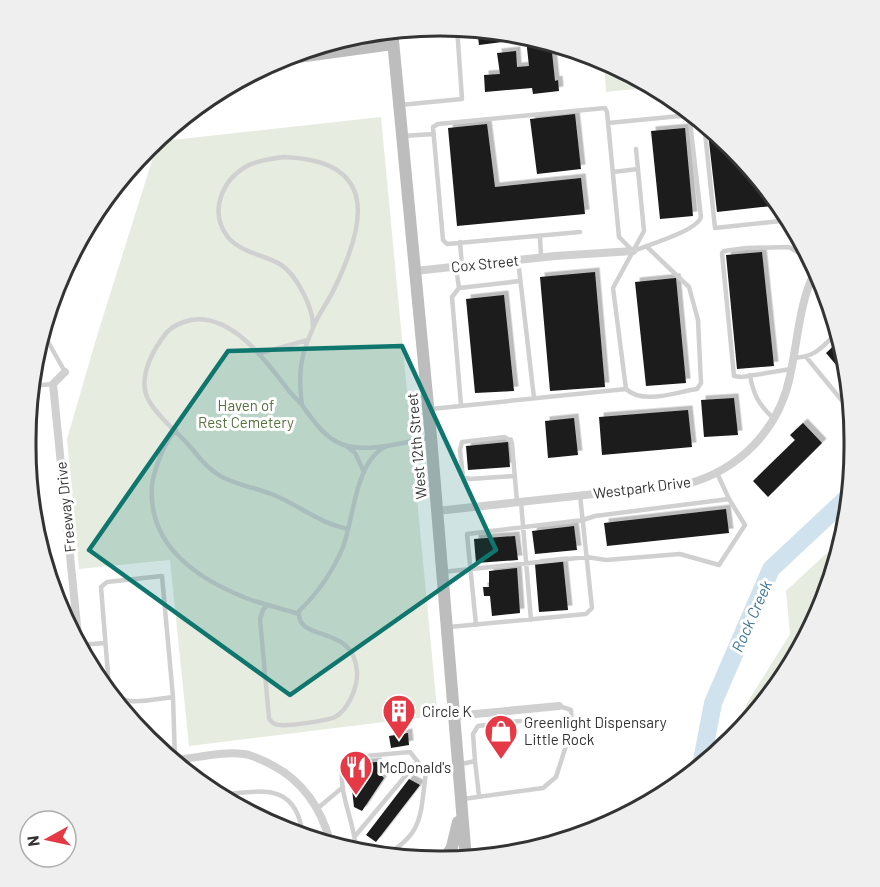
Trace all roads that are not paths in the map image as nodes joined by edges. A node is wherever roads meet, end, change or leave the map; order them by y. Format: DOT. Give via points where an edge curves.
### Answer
graph roads {
  1 [pos="458,37"];
  2 [pos="393,39"];
  3 [pos="393,44"];
  4 [pos="322,54"];
  5 [pos="400,105"];
  6 [pos="682,116"];
  7 [pos="690,122"];
  8 [pos="608,123"];
  9 [pos="434,134"];
  10 [pos="705,135"];
  11 [pos="402,136"];
  12 [pos="636,149"];
  13 [pos="638,169"];
  14 [pos="613,172"];
  15 [pos="779,221"];
  16 [pos="580,232"];
  17 [pos="540,236"];
  18 [pos="460,242"];
  19 [pos="646,246"];
  20 [pos="633,251"];
  21 [pos="797,252"];
  22 [pos="541,257"];
  23 [pos="518,260"];
  24 [pos="459,266"];
  25 [pos="415,271"];
  26 [pos="811,280"];
  27 [pos="520,281"];
  28 [pos="459,288"];
  29 [pos="313,328"];
  30 [pos="831,338"];
  31 [pos="308,340"];
  32 [pos="48,342"];
  33 [pos="261,353"];
  34 [pos="793,358"];
  35 [pos="807,358"];
  36 [pos="791,369"];
  37 [pos="65,372"];
  38 [pos="750,375"];
  39 [pos="53,384"];
  40 [pos="39,385"];
  41 [pos="626,389"];
  42 [pos="534,398"];
  43 [pos="842,401"];
  44 [pos="302,405"];
  45 [pos="461,405"];
  46 [pos="428,409"];
  47 [pos="773,418"];
  48 [pos="176,430"];
  49 [pos="431,438"];
  50 [pos="344,445"];
  51 [pos="388,446"];
  52 [pos="364,471"];
  53 [pos="717,473"];
  54 [pos="514,476"];
  55 [pos="580,495"];
  56 [pos="729,499"];
  57 [pos="519,502"];
  58 [pos="437,511"];
  59 [pos="582,520"];
  60 [pos="524,527"];
  61 [pos="347,529"];
  62 [pos="587,557"];
  63 [pos="526,563"];
  64 [pos="470,569"];
  65 [pos="442,572"];
  66 [pos="267,605"];
  67 [pos="299,614"];
  68 [pos="531,620"];
  69 [pos="77,623"];
  70 [pos="476,625"];
  71 [pos="447,628"];
  72 [pos="105,643"];
  73 [pos="88,645"];
  74 [pos="108,677"];
  75 [pos="173,698"];
  76 [pos="126,701"];
  77 [pos="559,706"];
  78 [pos="454,716"];
  79 [pos="520,721"];
  80 [pos="173,750"];
  81 [pos="184,760"];
  82 [pos="475,761"];
  83 [pos="417,762"];
  84 [pos="457,765"];
  85 [pos="426,772"];
  86 [pos="343,787"];
  87 [pos="233,794"];
  88 [pos="479,796"];
  89 [pos="460,804"];
  90 [pos="318,808"];
  91 [pos="300,826"];
  92 [pos="327,835"];
  93 [pos="356,835"];
  94 [pos="356,842"];
  95 [pos="397,849"];
  96 [pos="465,850"];
  97 [pos="450,851"];
  1 -- 5 [label="lane" via="462,99"];
  2 -- 3 [label="main road, West 12th Street"];
  3 -- 4 [label="main road"];
  3 -- 5 [label="main road, West 12th Street"];
  5 -- 11 [label="main road, West 12th Street"];
  6 -- 8 [label="lane"];
  7 -- 19 [label="lane" via="700,222"];
  8 -- 9 [label="lane" via="605,108 438,124 433,127"];
  8 -- 14 [label="lane"];
  9 -- 11 [label="lane"];
  9 -- 18 [label="lane" via="443,240 447,244"];
  10 -- 15 [label="lane" via="715,228"];
  11 -- 25 [label="main road, West 12th Street"];
  12 -- 13 [label="lane"];
  13 -- 14 [label="lane"];
  13 -- 20 [label="lane" via="644,231"];
  14 -- 20 [label="lane" via="619,237"];
  16 -- 17 [label="lane"];
  17 -- 18 [label="lane"];
  17 -- 22 [label="lane"];
  18 -- 24 [label="lane"];
  19 -- 20 [label="lane"];
  19 -- 41 [label="lane" via="688,287 698,320 701,383 697,389 657,396 632,395"];
  20 -- 22 [label="street, Cox Street"];
  20 -- 41 [label="lane" via="613,288"];
  21 -- 38 [label="lane" via="789,247 722,253 734,376"];
  22 -- 23 [label="street, Cox Street"];
  23 -- 24 [label="street, Cox Street"];
  23 -- 27 [label="lane"];
  24 -- 25 [label="street, Cox Street"];
  24 -- 28 [label="lane"];
  25 -- 46 [label="main road, West 12th Street"];
  26 -- 34 [label="street, Westpark Drive"];
  27 -- 28 [label="lane"];
  27 -- 42 [label="lane"];
  28 -- 45 [label="lane" via="452,297"];
  29 -- 29 [label="lane" via="356,238 357,197 341,172 321,163 290,158 257,162 226,183 218,206 221,224 239,246 280,264 292,276 311,310"];
  29 -- 31 [label="lane"];
  30 -- 35 [label="lane"];
  31 -- 33 [label="lane"];
  31 -- 44 [label="lane" via="300,373"];
  32 -- 37 [label="lane"];
  33 -- 44 [label="lane"];
  33 -- 48 [label="lane" via="226,327 209,320 183,322 170,329 154,351 145,378 146,393 156,411"];
  34 -- 35 [label="lane"];
  34 -- 36 [label="street, Westpark Drive"];
  35 -- 43 [label="lane"];
  36 -- 38 [label="lane"];
  36 -- 47 [label="street, Westpark Drive" via="787,390"];
  37 -- 39 [label="street"];
  38 -- 47 [label="lane" via="752,392"];
  39 -- 40 [label="lane"];
  39 -- 69 [label="street, Freeway Drive"];
  41 -- 42 [label="lane"];
  42 -- 45 [label="lane"];
  44 -- 50 [label="lane" via="310,420"];
  45 -- 46 [label="lane"];
  46 -- 49 [label="main road, West 12th Street"];
  47 -- 53 [label="street, Westpark Drive" via="757,444"];
  48 -- 61 [label="lane" via="216,475 273,495 324,522"];
  48 -- 66 [label="lane" via="166,443 153,479 152,508 165,542 201,576"];
  49 -- 51 [label="lane"];
  49 -- 58 [label="main road, West 12th Street"];
  50 -- 51 [label="lane"];
  50 -- 52 [label="lane" via="355,453"];
  51 -- 52 [label="lane" via="377,453"];
  52 -- 61 [label="lane"];
  53 -- 55 [label="street, Westpark Drive" via="687,484"];
  53 -- 56 [label="lane"];
  54 -- 54 [label="lane" via="512,444 505,437 462,442 460,458 465,478"];
  54 -- 57 [label="lane"];
  55 -- 57 [label="street, Westpark Drive"];
  55 -- 59 [label="lane"];
  56 -- 59 [label="lane"];
  56 -- 62 [label="lane" via="746,525 719,565 680,554 606,560"];
  57 -- 58 [label="street, Westpark Drive"];
  57 -- 60 [label="lane"];
  58 -- 65 [label="main road, West 12th Street"];
  59 -- 60 [label="lane"];
  59 -- 62 [label="lane"];
  60 -- 63 [label="lane"];
  60 -- 64 [label="lane" via="467,534"];
  61 -- 67 [label="lane" via="335,564"];
  62 -- 63 [label="lane"];
  62 -- 68 [label="lane" via="590,611"];
  63 -- 64 [label="lane"];
  63 -- 68 [label="lane"];
  64 -- 65 [label="lane"];
  64 -- 70 [label="lane"];
  65 -- 71 [label="main road, West 12th Street"];
  66 -- 67 [label="lane"];
  66 -- 67 [label="lane" via="261,619 268,718 281,725 335,717 345,708 357,678 348,647 337,638 306,628"];
  68 -- 70 [label="lane"];
  70 -- 71 [label="lane"];
  71 -- 78 [label="main road, West 12th Street"];
  72 -- 73 [label="lane"];
  72 -- 74 [label="lane"];
  72 -- 75 [label="lane" via="100,587 107,582 162,576"];
  75 -- 76 [label="lane"];
  75 -- 80 [label="lane"];
  77 -- 78 [label="street"];
  77 -- 88 [label="lane" via="571,710 572,727 556,777 543,788"];
  78 -- 84 [label="main road, West 12th Street"];
  79 -- 82 [label="lane" via="478,726 473,734"];
  81 -- 90 [label="street" via="247,754 291,778"];
  82 -- 84 [label="lane"];
  82 -- 88 [label="lane"];
  83 -- 85 [label="lane"];
  83 -- 86 [label="lane" via="410,752 348,759 343,764"];
  83 -- 93 [label="lane"];
  84 -- 85 [label="lane"];
  84 -- 89 [label="main road, West 12th Street"];
  85 -- 95 [label="lane" via="419,822"];
  86 -- 90 [label="lane"];
  86 -- 93 [label="lane"];
  87 -- 91 [label="lane" via="267,791 286,797 295,807"];
  88 -- 89 [label="lane"];
  89 -- 96 [label="main road, West 12th Street"];
  89 -- 97 [label="main road"];
  90 -- 92 [label="street"];
  93 -- 94 [label="lane"];
}
